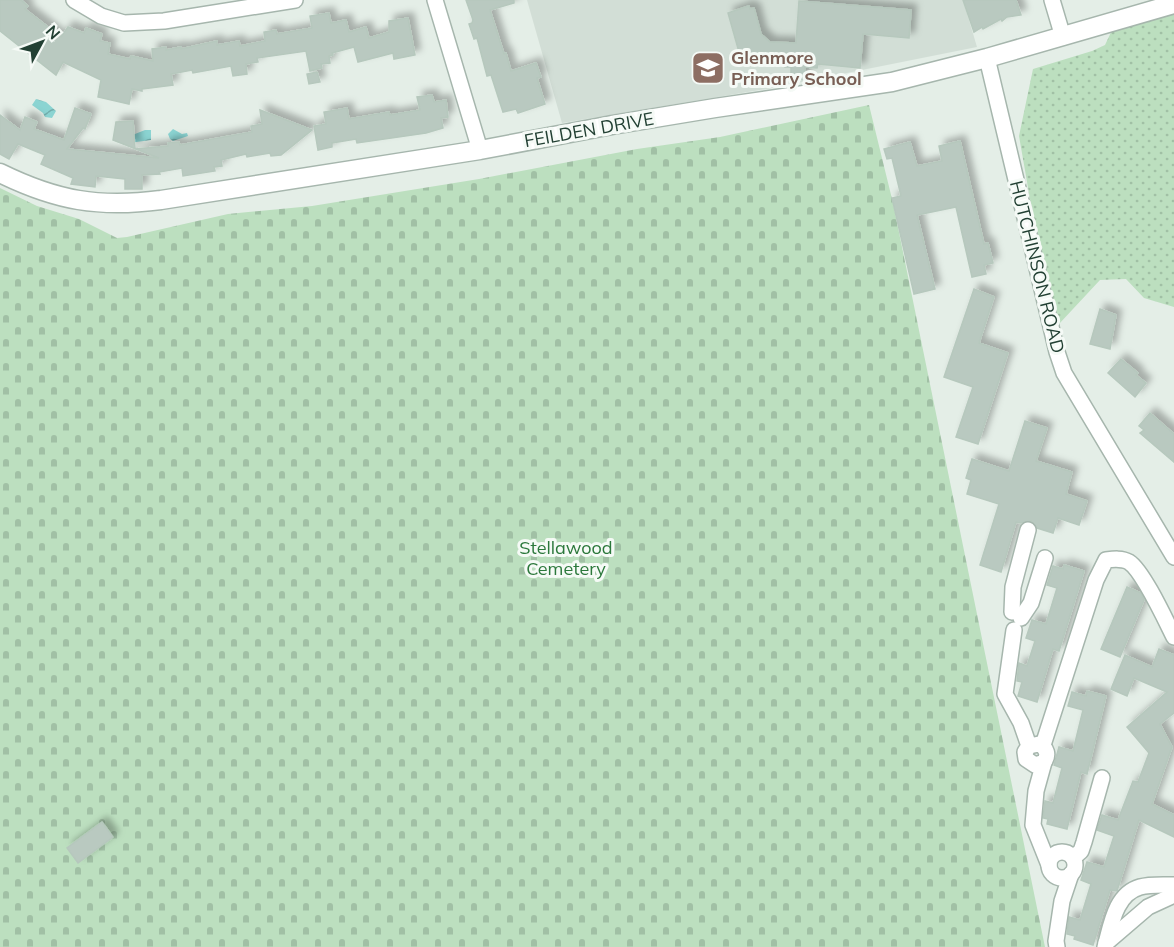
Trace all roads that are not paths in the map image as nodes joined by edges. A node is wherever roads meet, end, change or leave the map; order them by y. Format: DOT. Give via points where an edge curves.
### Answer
graph roads {
  1 [pos="74,0"];
  2 [pos="296,0"];
  3 [pos="435,0"];
  4 [pos="1052,0"];
  5 [pos="1174,4"];
  6 [pos="1063,37"];
  7 [pos="987,58"];
  8 [pos="480,150"];
  9 [pos="0,173"];
  10 [pos="1028,530"];
  11 [pos="1174,557"];
  12 [pos="1045,558"];
  13 [pos="1015,620"];
  14 [pos="1174,637"];
  15 [pos="1034,749"];
  16 [pos="1102,778"];
  17 [pos="1036,791"];
  18 [pos="1042,845"];
  19 [pos="1066,855"];
  20 [pos="1050,869"];
  21 [pos="1071,874"];
  22 [pos="1174,885"];
  23 [pos="1174,895"];
  24 [pos="1062,901"];
  25 [pos="1105,945"];
  26 [pos="1057,947"];
  1 -- 2 [label="street" via="124,23 164,21"];
  3 -- 8 [label="street"];
  4 -- 6 [label="street"];
  5 -- 6 [label="street, FEILDEN DRIVE"];
  6 -- 7 [label="street, FEILDEN DRIVE"];
  7 -- 8 [label="street, FEILDEN DRIVE" via="892,82 624,123"];
  7 -- 11 [label="street, HUTCHINSON ROAD" via="1060,362"];
  8 -- 9 [label="street, FEILDEN DRIVE" via="126,204 89,203 58,196 29,188"];
  10 -- 13 [label="street" via="1013,587"];
  12 -- 13 [label="street" via="1031,603"];
  13 -- 15 [label="street" via="1004,689"];
  14 -- 15 [label="street" via="1152,592 1131,563 1116,558 1106,560"];
  15 -- 17 [label="street"];
  15 -- 17 [label="street" via="1047,752"];
  16 -- 19 [label="street" via="1081,851"];
  17 -- 18 [label="street" via="1033,825"];
  18 -- 19 [label="street"];
  18 -- 20 [label="street"];
  19 -- 20 [label="street" via="1053,855"];
  19 -- 21 [label="street" via="1074,868"];
  20 -- 21 [label="street" via="1061,878"];
  20 -- 24 [label="street"];
  21 -- 24 [label="street"];
  22 -- 25 [label="street" via="1143,886 1129,893 1114,914"];
  23 -- 25 [label="street" via="1148,907"];
  24 -- 26 [label="street"];
}
